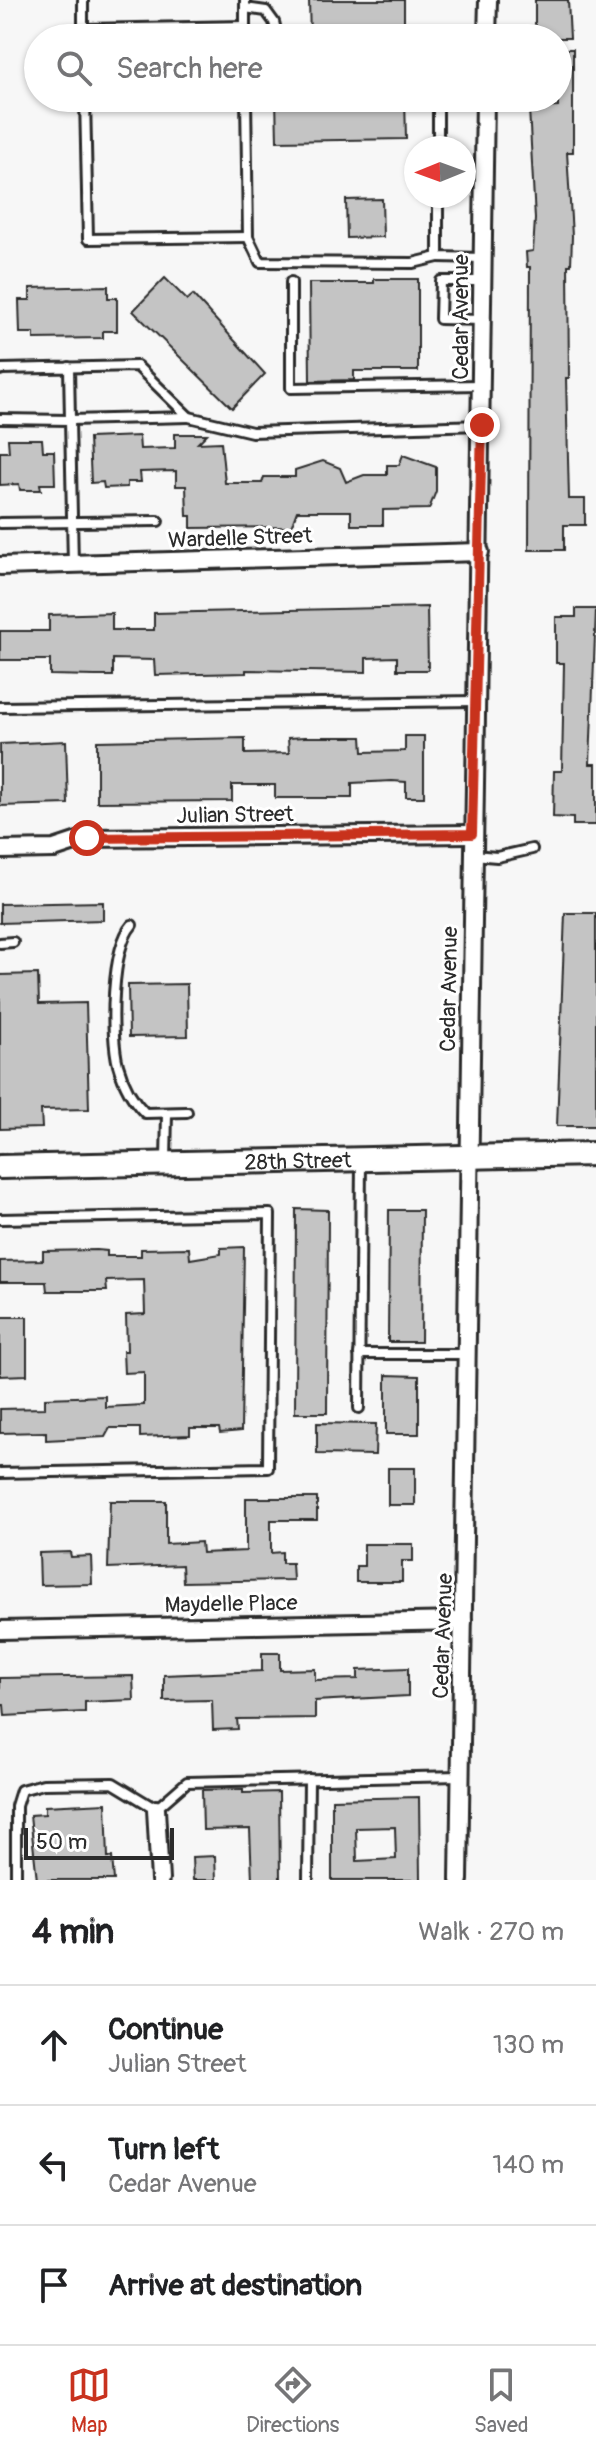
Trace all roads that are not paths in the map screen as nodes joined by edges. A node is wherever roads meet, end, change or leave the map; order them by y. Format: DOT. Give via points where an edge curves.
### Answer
graph roads {
  1 [pos="83,0"];
  2 [pos="488,0"];
  3 [pos="245,4"];
  4 [pos="83,24"];
  5 [pos="274,24"];
  6 [pos="487,24"];
  7 [pos="85,112"];
  8 [pos="246,112"];
  9 [pos="438,112"];
  10 [pos="485,112"];
  11 [pos="438,136"];
  12 [pos="438,208"];
  13 [pos="248,237"];
  14 [pos="438,257"];
  15 [pos="483,258"];
  16 [pos="483,281"];
  17 [pos="291,282"];
  18 [pos="482,320"];
  19 [pos="69,367"];
  20 [pos="0,370"];
  21 [pos="482,385"];
  22 [pos="189,417"];
  23 [pos="0,419"];
  24 [pos="70,420"];
  25 [pos="482,425"];
  26 [pos="158,521"];
  27 [pos="71,522"];
  28 [pos="0,523"];
  29 [pos="480,552"];
  30 [pos="73,564"];
  31 [pos="0,566"];
  32 [pos="476,701"];
  33 [pos="0,707"];
  34 [pos="472,834"];
  35 [pos="532,849"];
  36 [pos="0,850"];
  37 [pos="472,855"];
  38 [pos="132,925"];
  39 [pos="13,942"];
  40 [pos="0,943"];
  41 [pos="187,1112"];
  42 [pos="167,1113"];
  43 [pos="596,1154"];
  44 [pos="467,1157"];
  45 [pos="361,1159"];
  46 [pos="166,1163"];
  47 [pos="0,1167"];
  48 [pos="0,1219"];
  49 [pos="359,1354"];
  50 [pos="468,1354"];
  51 [pos="359,1408"];
  52 [pos="0,1473"];
  53 [pos="463,1621"];
  54 [pos="0,1630"];
  55 [pos="460,1776"];
  56 [pos="309,1779"];
  57 [pos="156,1809"];
  58 [pos="16,1880"];
  59 [pos="160,1880"];
  60 [pos="308,1880"];
  61 [pos="459,1880"];
  1 -- 4 [label="lane"];
  2 -- 6 [label="street"];
  3 -- 5 [label="lane" via="266,11"];
  7 -- 13 [label="lane" via="88,239"];
  8 -- 13 [label="lane"];
  9 -- 11 [label="lane"];
  10 -- 15 [label="street, Cedar Avenue"];
  12 -- 14 [label="lane"];
  13 -- 14 [label="lane" via="260,262 413,263"];
  14 -- 15 [label="lane"];
  15 -- 16 [label="street, Cedar Avenue"];
  16 -- 18 [label="street, Cedar Avenue"];
  16 -- 18 [label="lane" via="441,281 440,319"];
  17 -- 21 [label="lane" via="291,388"];
  18 -- 21 [label="street, Cedar Avenue"];
  19 -- 20 [label="lane"];
  19 -- 22 [label="lane" via="137,366"];
  19 -- 24 [label="lane"];
  21 -- 25 [label="street, Cedar Avenue"];
  22 -- 24 [label="lane"];
  22 -- 25 [label="lane" via="252,432"];
  23 -- 24 [label="lane"];
  24 -- 27 [label="lane"];
  25 -- 29 [label="street, Cedar Avenue"];
  26 -- 27 [label="lane"];
  27 -- 28 [label="lane"];
  27 -- 30 [label="lane"];
  29 -- 30 [label="street, Wardelle Street"];
  29 -- 32 [label="street, Cedar Avenue"];
  30 -- 31 [label="street, Wardelle Street"];
  32 -- 33 [label="lane"];
  32 -- 34 [label="street, Cedar Avenue"];
  34 -- 36 [label="street, Julian Street" via="87,838 54,849"];
  34 -- 37 [label="street, Cedar Avenue"];
  35 -- 37 [label="lane" via="497,857"];
  37 -- 44 [label="street, Cedar Avenue"];
  38 -- 42 [label="lane" via="120,943 117,970 117,1062 130,1095 145,1113"];
  39 -- 40 [label="lane"];
  41 -- 42 [label="lane"];
  42 -- 46 [label="lane"];
  43 -- 44 [label="street, 28th Street"];
  44 -- 45 [label="street, 28th Street"];
  44 -- 50 [label="street, Cedar Avenue"];
  45 -- 46 [label="street, 28th Street"];
  45 -- 49 [label="lane"];
  46 -- 47 [label="street, 28th Street"];
  48 -- 52 [label="lane" via="270,1214 268,1468"];
  49 -- 50 [label="lane"];
  49 -- 51 [label="lane"];
  50 -- 53 [label="street, Cedar Avenue"];
  53 -- 54 [label="street, Maydelle Place"];
  53 -- 55 [label="street, Cedar Avenue"];
  55 -- 56 [label="lane"];
  55 -- 61 [label="street, Cedar Avenue"];
  56 -- 57 [label="lane" via="187,1782"];
  56 -- 60 [label="lane"];
  57 -- 58 [label="lane" via="113,1783 43,1784 21,1790 16,1806"];
  57 -- 59 [label="street"];
}
